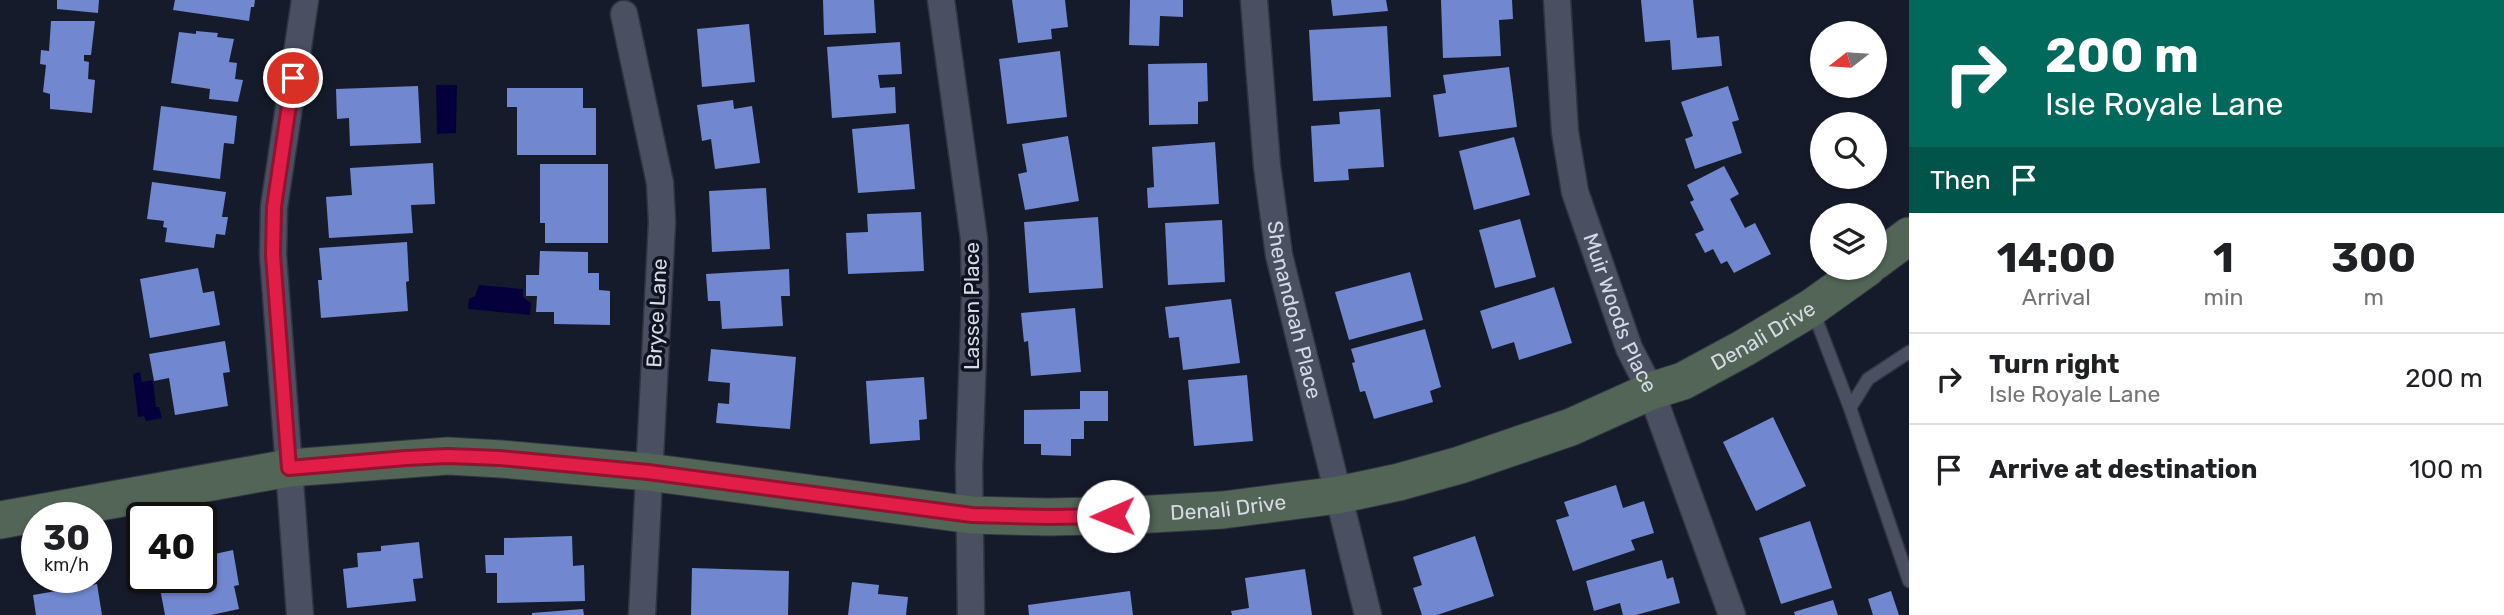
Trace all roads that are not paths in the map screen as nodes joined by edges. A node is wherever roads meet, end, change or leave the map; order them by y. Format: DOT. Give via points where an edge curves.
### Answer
graph roads {
  1 [pos="306,0"];
  2 [pos="941,0"];
  3 [pos="1254,0"];
  4 [pos="1558,0"];
  5 [pos="624,14"];
  6 [pos="1909,236"];
  7 [pos="1887,252"];
  8 [pos="1850,280"];
  9 [pos="1811,308"];
  10 [pos="1909,352"];
  11 [pos="1651,391"];
  12 [pos="1850,408"];
  13 [pos="289,468"];
  14 [pos="648,472"];
  15 [pos="1338,495"];
  16 [pos="972,515"];
  17 [pos="0,520"];
  18 [pos="1909,581"];
  19 [pos="300,615"];
  20 [pos="642,615"];
  21 [pos="971,615"];
  22 [pos="1368,615"];
  23 [pos="1732,615"];
  1 -- 13 [label="street" via="274,207 273,255"];
  2 -- 16 [label="street, Lassen Place" via="974,239"];
  3 -- 15 [label="street, Shenandoah Place" via="1279,256"];
  4 -- 11 [label="street, Muir Woods Place" via="1565,132 1575,192 1629,348"];
  5 -- 14 [label="street, Bryce Lane" via="660,183 662,222"];
  6 -- 7 [label="street"];
  8 -- 9 [label="street, Denali Drive"];
  9 -- 11 [label="street, Denali Drive" via="1683,381"];
  9 -- 12 [label="lane"];
  10 -- 12 [label="lane" via="1868,379"];
  11 -- 15 [label="street, Denali Drive" via="1506,450"];
  11 -- 23 [label="street, Muir Woods Place"];
  12 -- 18 [label="lane"];
  13 -- 14 [label="street, Denali Drive" via="448,456"];
  13 -- 17 [label="street, Denali Drive"];
  13 -- 19 [label="street"];
  14 -- 16 [label="street, Denali Drive"];
  14 -- 20 [label="street, Bryce Lane"];
  15 -- 16 [label="street, Denali Drive" via="1134,516"];
  15 -- 22 [label="street, Shenandoah Place"];
  16 -- 21 [label="street, Lassen Place"];
}
